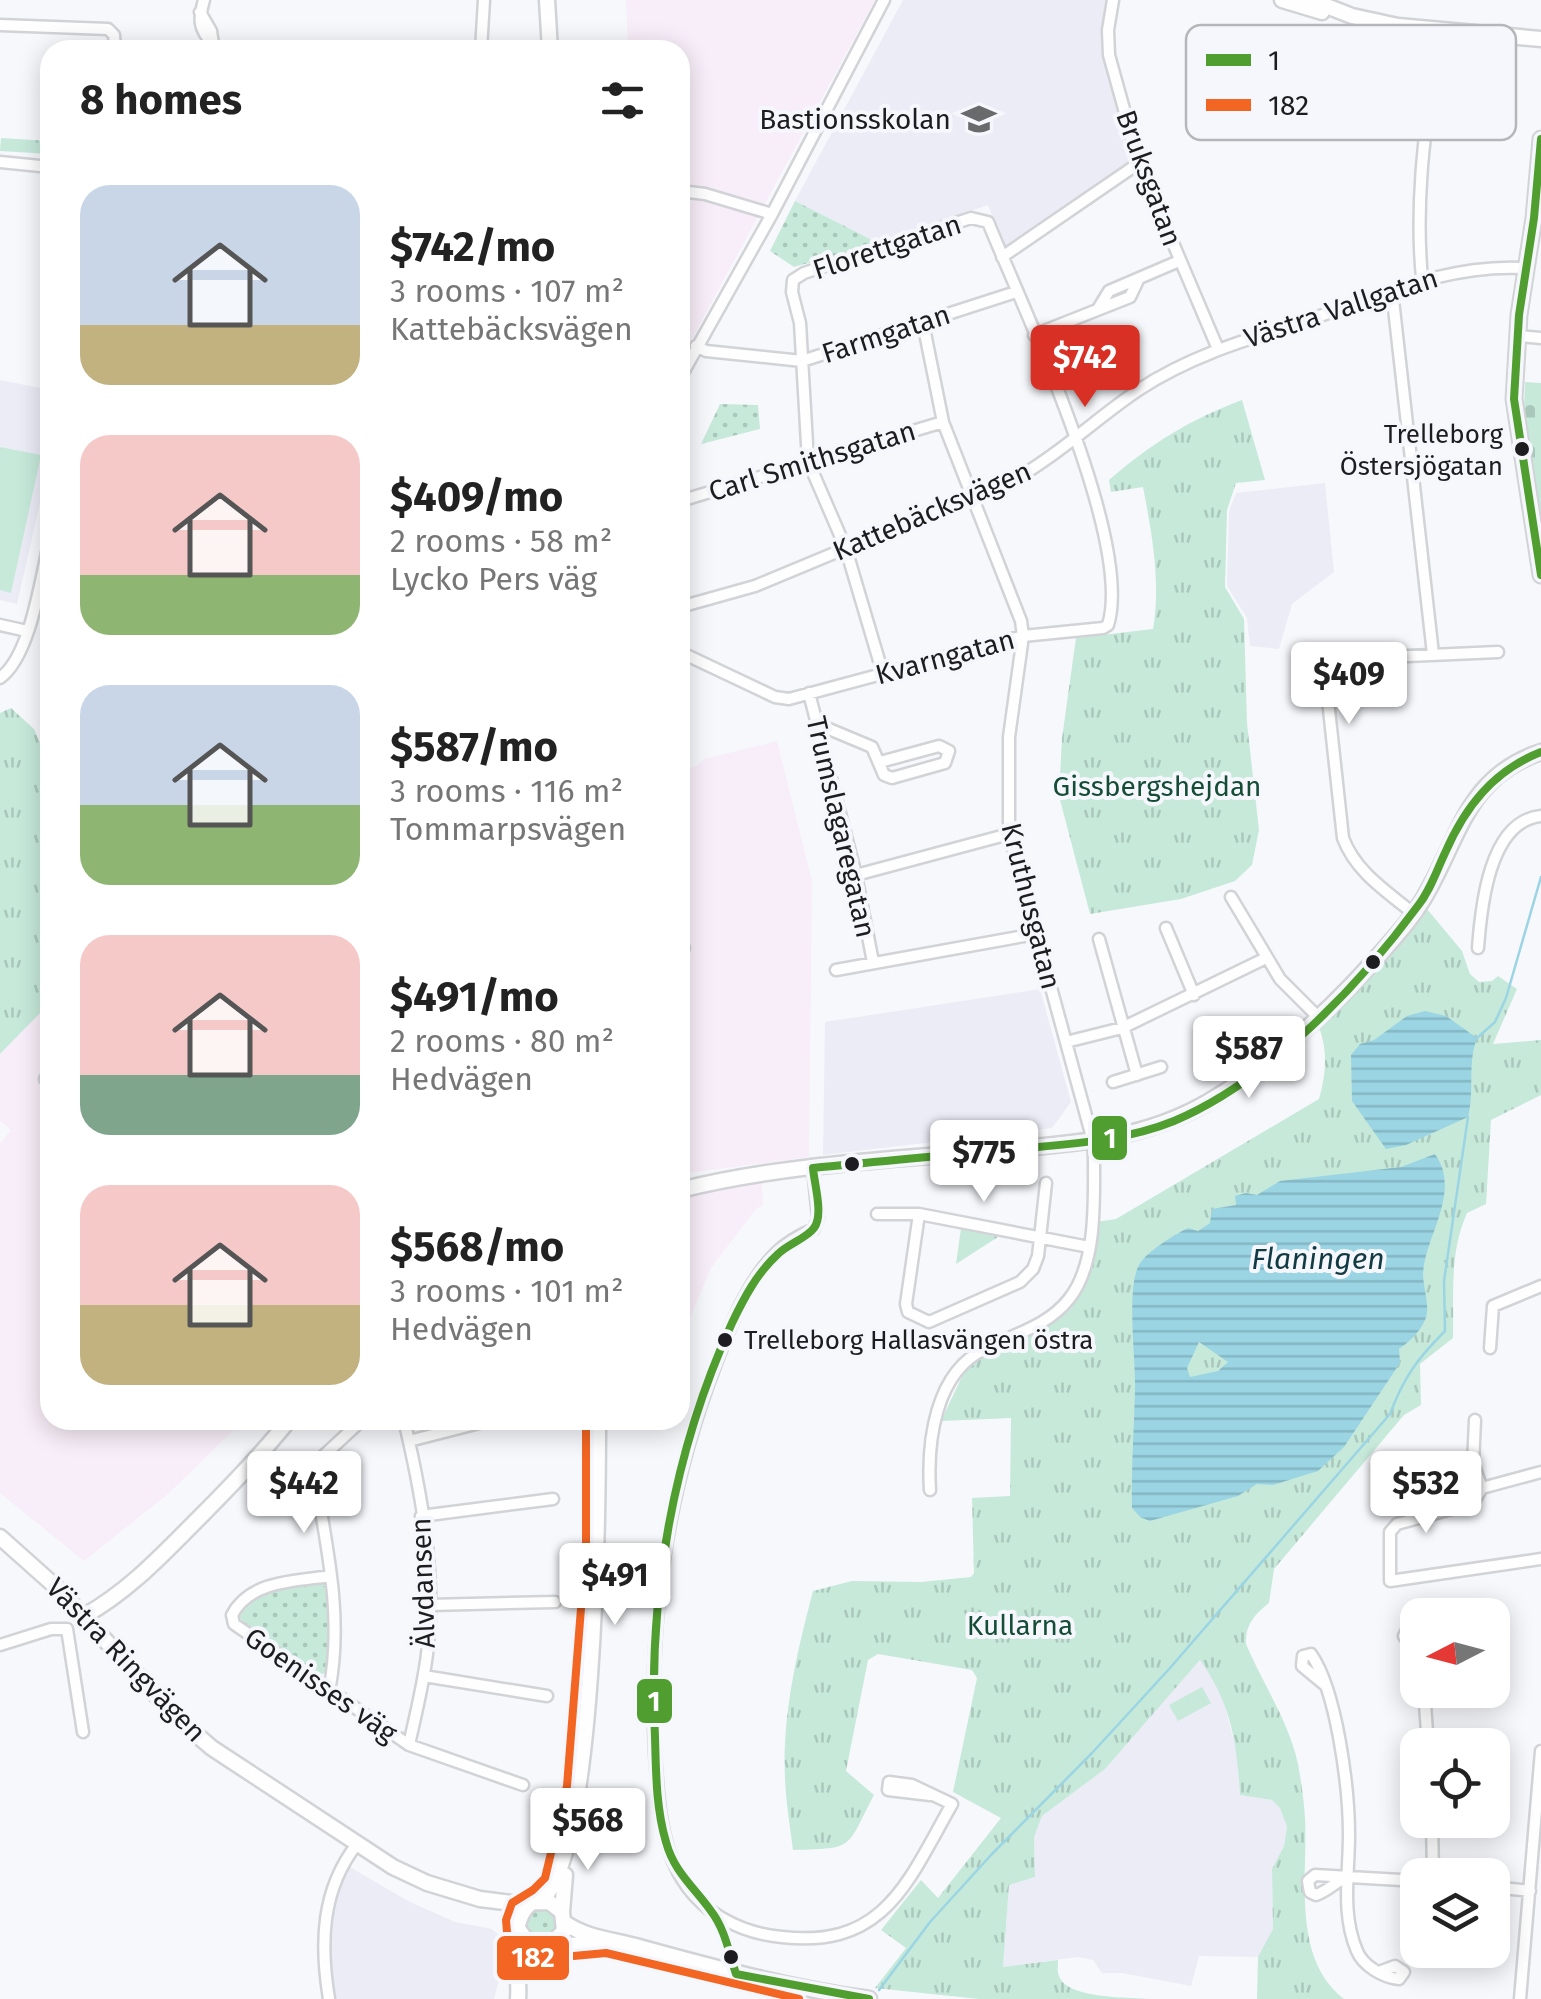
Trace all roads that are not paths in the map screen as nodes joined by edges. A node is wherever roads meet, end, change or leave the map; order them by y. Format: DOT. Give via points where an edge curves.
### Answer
graph roads {
  1 [pos="204,0"];
  2 [pos="484,0"];
  3 [pos="547,0"];
  4 [pos="556,0"];
  5 [pos="884,0"];
  6 [pos="1114,0"];
  7 [pos="1282,0"];
  8 [pos="1311,0"];
  9 [pos="1352,16"];
  10 [pos="0,25"];
  11 [pos="1403,25"];
  12 [pos="1516,37"];
  13 [pos="1541,39"];
  14 [pos="115,40"];
  15 [pos="207,40"];
  16 [pos="482,40"];
  17 [pos="552,40"];
  18 [pos="554,40"];
  19 [pos="1541,139"];
  20 [pos="1424,140"];
  21 [pos="0,162"];
  22 [pos="1139,163"];
  23 [pos="40,165"];
  24 [pos="690,192"];
  25 [pos="772,214"];
  26 [pos="1002,256"];
  27 [pos="1180,261"];
  28 [pos="1524,268"];
  29 [pos="1422,278"];
  30 [pos="1392,291"];
  31 [pos="1016,292"];
  32 [pos="923,323"];
  33 [pos="1034,335"];
  34 [pos="1518,336"];
  35 [pos="1541,338"];
  36 [pos="696,346"];
  37 [pos="1218,349"];
  38 [pos="690,358"];
  39 [pos="802,361"];
  40 [pos="943,422"];
  41 [pos="1074,441"];
  42 [pos="808,461"];
  43 [pos="690,498"];
  44 [pos="970,498"];
  45 [pos="846,549"];
  46 [pos="1541,575"];
  47 [pos="40,579"];
  48 [pos="690,604"];
  49 [pos="0,624"];
  50 [pos="27,632"];
  51 [pos="1024,636"];
  52 [pos="1498,652"];
  53 [pos="1433,654"];
  54 [pos="690,657"];
  55 [pos="884,674"];
  56 [pos="0,678"];
  57 [pos="809,693"];
  58 [pos="817,724"];
  59 [pos="1541,752"];
  60 [pos="880,762"];
  61 [pos="1541,816"];
  62 [pos="1010,834"];
  63 [pos="856,875"];
  64 [pos="1231,897"];
  65 [pos="1413,913"];
  66 [pos="1166,928"];
  67 [pos="1036,934"];
  68 [pos="1099,939"];
  69 [pos="1478,948"];
  70 [pos="1266,958"];
  71 [pos="873,962"];
  72 [pos="836,970"];
  73 [pos="1194,995"];
  74 [pos="1318,1017"];
  75 [pos="1122,1028"];
  76 [pos="1066,1042"];
  77 [pos="1161,1067"];
  78 [pos="1137,1075"];
  79 [pos="1114,1082"];
  80 [pos="1093,1141"];
  81 [pos="813,1168"];
  82 [pos="1046,1183"];
  83 [pos="690,1188"];
  84 [pos="876,1214"];
  85 [pos="919,1214"];
  86 [pos="1041,1239"];
  87 [pos="1088,1247"];
  88 [pos="1541,1286"];
  89 [pos="1490,1348"];
  90 [pos="1475,1420"];
  91 [pos="281,1430"];
  92 [pos="351,1430"];
  93 [pos="406,1430"];
  94 [pos="451,1430"];
  95 [pos="598,1430"];
  96 [pos="409,1441"];
  97 [pos="1541,1472"];
  98 [pos="1482,1488"];
  99 [pos="930,1490"];
  100 [pos="553,1498"];
  101 [pos="421,1516"];
  102 [pos="0,1536"];
  103 [pos="1541,1559"];
  104 [pos="331,1576"];
  105 [pos="555,1602"];
  106 [pos="429,1605"];
  107 [pos="84,1616"];
  108 [pos="0,1644"];
  109 [pos="424,1676"];
  110 [pos="1325,1685"];
  111 [pos="329,1691"];
  112 [pos="547,1696"];
  113 [pos="84,1732"];
  114 [pos="409,1745"];
  115 [pos="1541,1751"];
  116 [pos="523,1785"];
  117 [pos="930,1795"];
  118 [pos="571,1830"];
  119 [pos="357,1844"];
  120 [pos="1347,1877"];
  121 [pos="1400,1880"];
  122 [pos="1510,1889"];
  123 [pos="1530,1891"];
  124 [pos="480,1899"];
  125 [pos="537,1901"];
  126 [pos="563,1917"];
  127 [pos="518,1926"];
  128 [pos="607,1940"];
  129 [pos="543,1946"];
  130 [pos="1379,1972"];
  131 [pos="518,1995"];
  132 [pos="329,1999"];
  133 [pos="869,1999"];
  134 [pos="1520,1999"];
  1 -- 15 [label="street" via="200,30"];
  2 -- 16 [label="street"];
  3 -- 17 [label="main road"];
  4 -- 18 [label="main road"];
  5 -- 25 [label="street"];
  6 -- 22 [label="street, Bruksgatan" via="1109,55"];
  7 -- 9 [label="main road"];
  8 -- 9 [label="main road"];
  9 -- 11 [label="main road"];
  10 -- 14 [label="street" via="108,29"];
  12 -- 13 [label="main road"];
  19 -- 28 [label="main road"];
  20 -- 29 [label="street" via="1417,230"];
  21 -- 23 [label="street"];
  22 -- 26 [label="street"];
  22 -- 27 [label="street, Bruksgatan"];
  24 -- 25 [label="street"];
  25 -- 36 [label="street"];
  26 -- 31 [label="street"];
  26 -- 39 [label="street, Florettgatan" via="988,222 971,218 804,273 793,280 792,292"];
  27 -- 33 [label="street" via="1138,280 1130,297"];
  27 -- 37 [label="street, Bruksgatan"];
  28 -- 29 [label="street, Västra Vallgatan"];
  28 -- 34 [label="main road"];
  29 -- 30 [label="street, Västra Vallgatan"];
  30 -- 37 [label="street, Västra Vallgatan"];
  30 -- 53 [label="street"];
  31 -- 32 [label="street, Farmgatan"];
  31 -- 33 [label="street"];
  32 -- 39 [label="street, Farmgatan"];
  32 -- 40 [label="street, Kruthusgatan"];
  33 -- 41 [label="street"];
  34 -- 35 [label="street"];
  34 -- 46 [label="main road" via="1514,399"];
  36 -- 38 [label="street"];
  36 -- 39 [label="street, Farmgatan"];
  37 -- 41 [label="street, Kattebäcksvägen" via="1142,388"];
  39 -- 42 [label="street"];
  40 -- 42 [label="street, Carl Smithsgatan"];
  40 -- 44 [label="street, Kruthusgatan"];
  41 -- 44 [label="street, Kattebäcksvägen"];
  41 -- 51 [label="street, Kvarngatan" via="1108,548 1108,625"];
  42 -- 43 [label="street, Carl Smithsgatan"];
  42 -- 45 [label="street"];
  44 -- 45 [label="street, Kattebäcksvägen"];
  44 -- 51 [label="street, Kruthusgatan"];
  45 -- 48 [label="street, Kattebäcksvägen"];
  45 -- 55 [label="street"];
  47 -- 50 [label="street"];
  49 -- 50 [label="street"];
  50 -- 56 [label="street" via="12,669"];
  51 -- 55 [label="street, Kvarngatan"];
  51 -- 62 [label="street, Kruthusgatan" via="1009,737"];
  52 -- 53 [label="street"];
  53 -- 65 [label="street" via="1346,661 1326,682 1348,854"];
  54 -- 57 [label="street, Kvarngatan" via="782,699"];
  55 -- 57 [label="street, Kvarngatan"];
  57 -- 58 [label="street, Trumslagaregatan"];
  58 -- 60 [label="street" via="872,747"];
  58 -- 63 [label="street, Trumslagaregatan"];
  59 -- 65 [label="main road" via="1515,762 1472,804"];
  60 -- 60 [label="street" via="892,778 945,763 949,751 940,746"];
  61 -- 69 [label="street" via="1506,835 1481,900"];
  62 -- 63 [label="street"];
  62 -- 67 [label="street, Kruthusgatan"];
  63 -- 71 [label="street, Trumslagaregatan"];
  64 -- 70 [label="street"];
  65 -- 74 [label="main road"];
  66 -- 73 [label="street"];
  67 -- 71 [label="street"];
  67 -- 76 [label="street, Kruthusgatan"];
  68 -- 75 [label="street"];
  70 -- 73 [label="street"];
  70 -- 74 [label="street"];
  71 -- 72 [label="street"];
  73 -- 75 [label="street"];
  74 -- 80 [label="main road" via="1257,1068 1178,1119"];
  75 -- 76 [label="street"];
  75 -- 78 [label="street"];
  76 -- 80 [label="street, Kruthusgatan"];
  77 -- 78 [label="street"];
  78 -- 79 [label="street"];
  80 -- 81 [label="main road"];
  80 -- 87 [label="street, Kruthusgatan"];
  81 -- 83 [label="main road"];
  81 -- 117 [label="street" via="814,1229 777,1252 751,1286 704,1396 673,1504 652,1671 665,1840 688,1889 732,1925 768,1936 833,1936 867,1924 894,1900 952,1804"];
  82 -- 86 [label="street"];
  84 -- 85 [label="street"];
  85 -- 86 [label="street"];
  85 -- 86 [label="street" via="906,1304 908,1312 930,1322 1020,1282 1033,1269"];
  86 -- 87 [label="street"];
  87 -- 99 [label="street, Kruthusgatan" via="1077,1288 1060,1308 980,1350 951,1380 935,1420"];
  88 -- 89 [label="street" via="1493,1306"];
  90 -- 98 [label="street" via="1473,1464"];
  91 -- 107 [label="main road" via="139,1578"];
  92 -- 104 [label="street" via="314,1470"];
  93 -- 96 [label="street, Älvdansen"];
  94 -- 96 [label="street"];
  95 -- 118 [label="main road" via="596,1596"];
  96 -- 101 [label="street, Älvdansen"];
  97 -- 98 [label="street"];
  98 -- 103 [label="street" via="1473,1503 1397,1524 1390,1532 1390,1582"];
  100 -- 101 [label="street"];
  101 -- 106 [label="street, Älvdansen"];
  102 -- 107 [label="main road, Västra Ringvägen"];
  104 -- 111 [label="street" via="336,1659"];
  104 -- 111 [label="street, Goenisses väg" via="264,1587 232,1615 234,1624"];
  105 -- 106 [label="street"];
  106 -- 109 [label="street, Älvdansen"];
  107 -- 119 [label="main road, Västra Ringvägen" via="212,1748"];
  108 -- 113 [label="street" via="67,1629"];
  109 -- 112 [label="street"];
  109 -- 114 [label="street, Älvdansen"];
  110 -- 120 [label="street" via="1346,1796"];
  111 -- 114 [label="street, Goenisses väg"];
  114 -- 116 [label="street, Goenisses väg"];
  115 -- 123 [label="street"];
  118 -- 125 [label="main road" via="556,1884"];
  118 -- 126 [label="main road"];
  119 -- 124 [label="main road, Västra Ringvägen" via="427,1883"];
  119 -- 132 [label="street" via="327,1905 322,1933"];
  120 -- 121 [label="street"];
  120 -- 130 [label="street" via="1358,1954"];
  122 -- 123 [label="street"];
  123 -- 134 [label="street"];
  124 -- 125 [label="main road, Västra Ringvägen"];
  124 -- 127 [label="main road, Västra Ringvägen"];
  125 -- 126 [label="main road" via="556,1906"];
  125 -- 127 [label="main road" via="522,1910"];
  126 -- 128 [label="main road" via="577,1930"];
  126 -- 129 [label="main road" via="560,1938"];
  127 -- 129 [label="main road" via="526,1942"];
  127 -- 131 [label="main road"];
  128 -- 129 [label="main road"];
  128 -- 133 [label="main road" via="759,1980"];
  129 -- 131 [label="main road" via="528,1958"];
}
